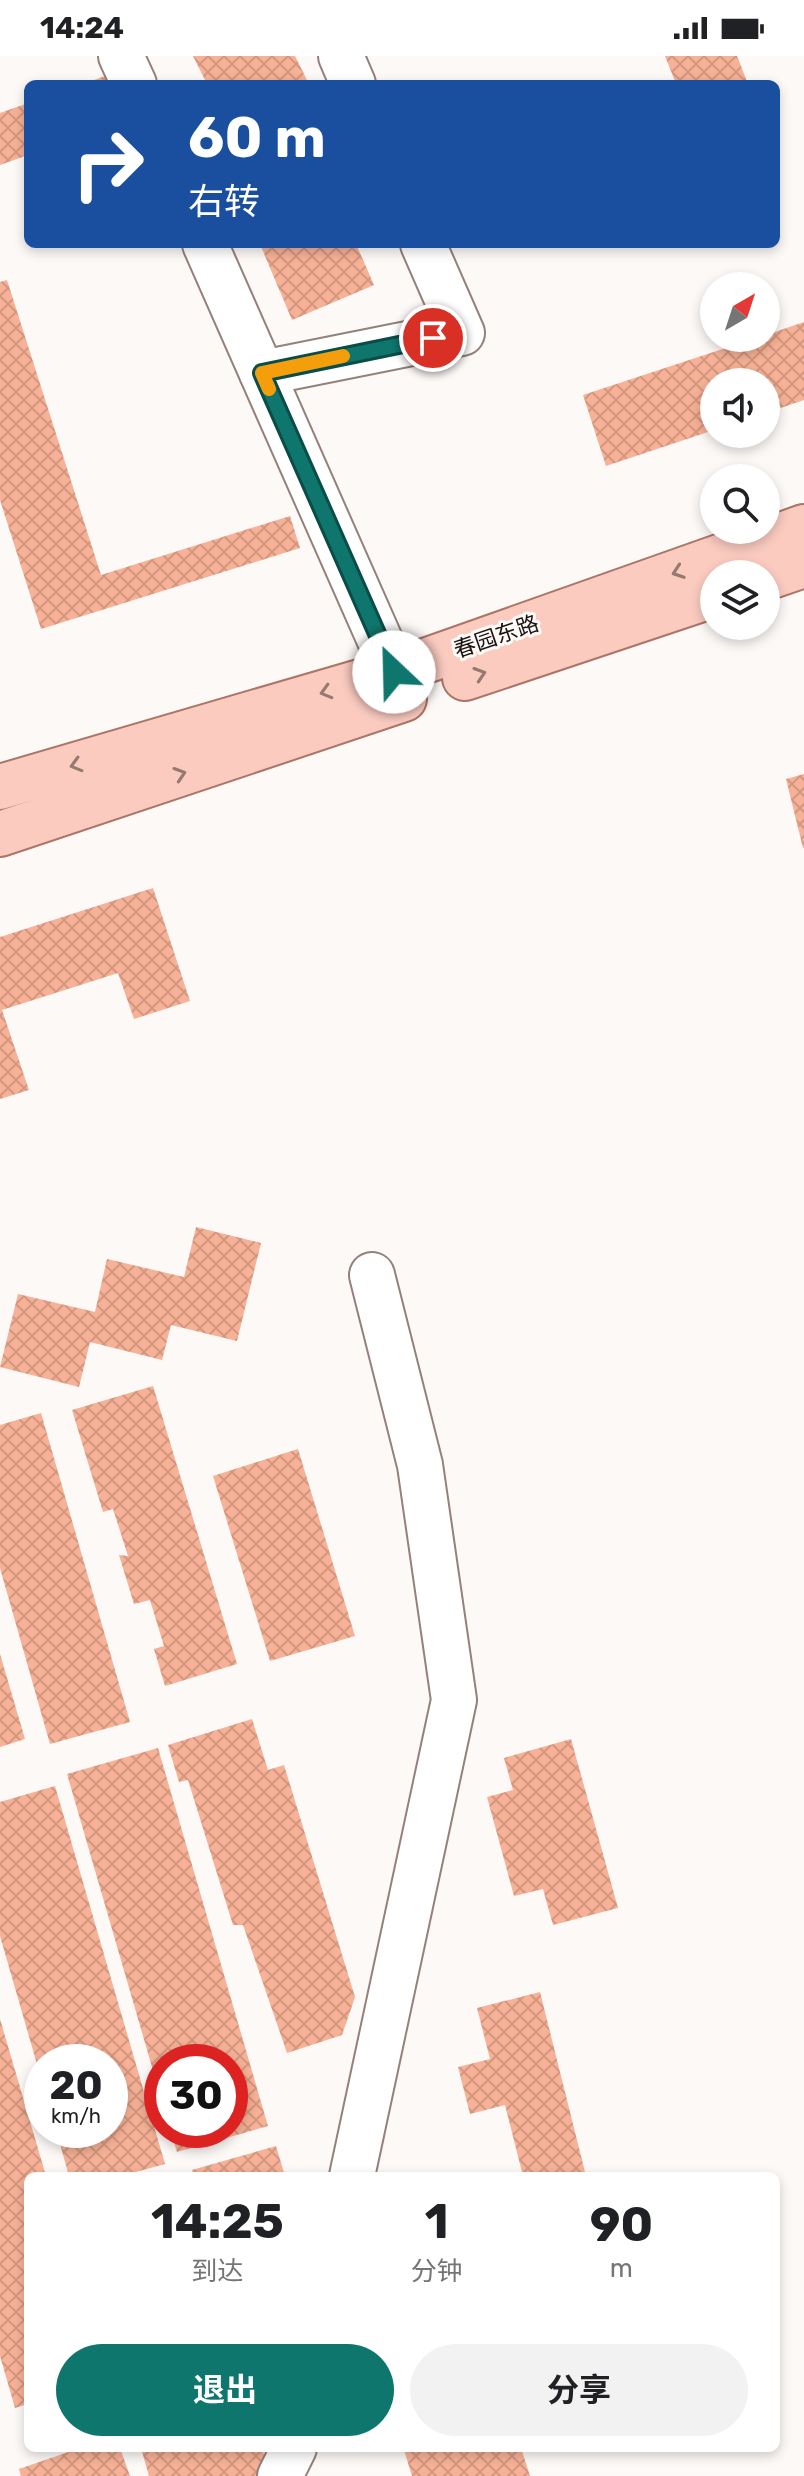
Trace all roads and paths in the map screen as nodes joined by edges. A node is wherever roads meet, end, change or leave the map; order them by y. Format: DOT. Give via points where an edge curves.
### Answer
graph roads {
  1 [pos="121,56"];
  2 [pos="341,56"];
  3 [pos="132,80"];
  4 [pos="351,80"];
  5 [pos="207,248"];
  6 [pos="425,248"];
  7 [pos="262,373"];
  8 [pos="804,527"];
  9 [pos="804,565"];
  10 [pos="780,573"];
  11 [pos="700,600"];
  12 [pos="394,672"];
  13 [pos="0,787"];
  14 [pos="0,834"];
  15 [pos="372,1275"];
  16 [pos="353,2172"];
  17 [pos="292,2452"];
  18 [pos="280,2476"];
  1 -- 3 [label="street"];
  2 -- 4 [label="street"];
  5 -- 7 [label="street"];
  6 -- 7 [label="street" via="462,333"];
  7 -- 12 [label="street"];
  8 -- 12 [label="main road, 春园东路, one-way"];
  9 -- 10 [label="main road"];
  14 -- 11 [label="main road, 春园东路, one-way"];
  12 -- 13 [label="main road, 春园东路, one-way"];
  15 -- 16 [label="street" via="420,1465 454,1700"];
  17 -- 18 [label="street"];
}
